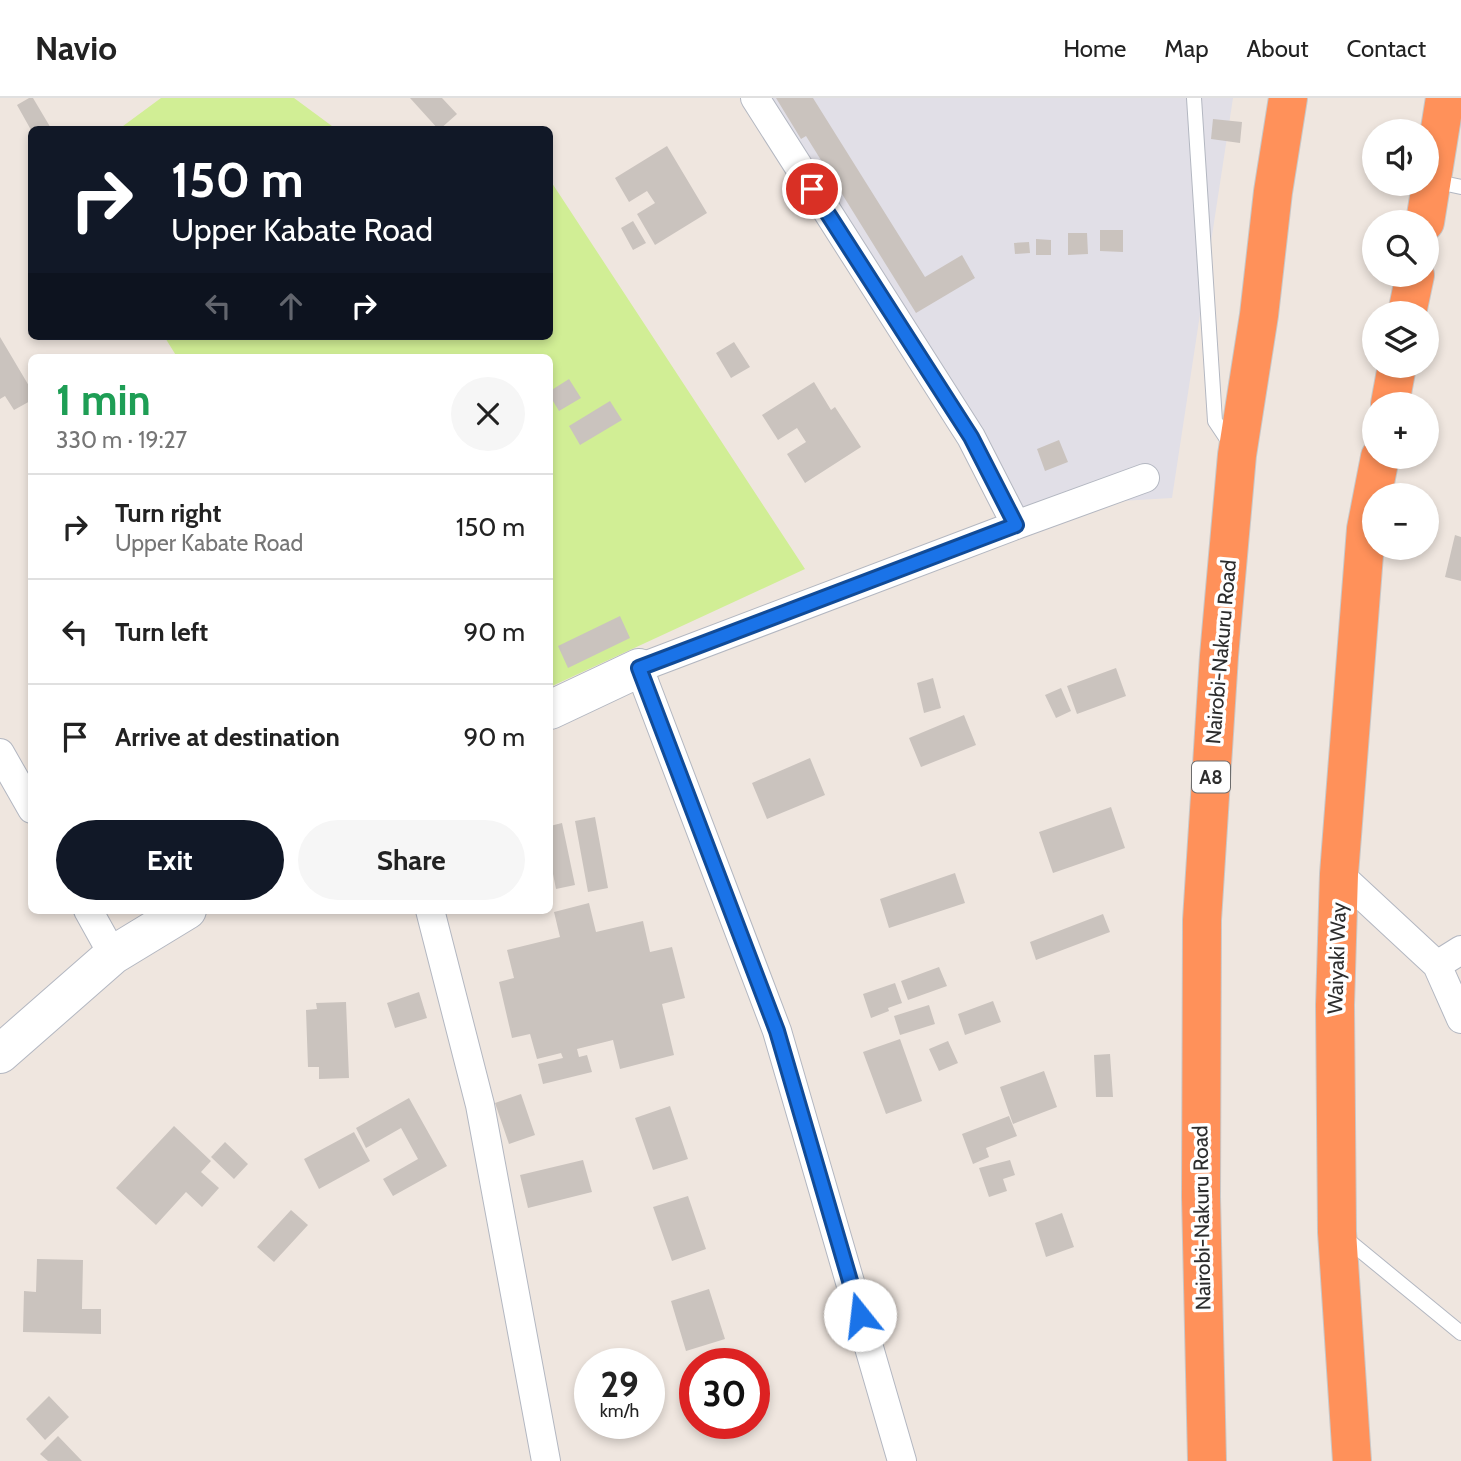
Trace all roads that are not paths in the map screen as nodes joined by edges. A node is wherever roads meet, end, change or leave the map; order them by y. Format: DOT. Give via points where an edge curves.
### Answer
graph roads {
  1 [pos="755,98"];
  2 [pos="1194,98"];
  3 [pos="1288,98"];
  4 [pos="1445,98"];
  5 [pos="1447,184"];
  6 [pos="1432,210"];
  7 [pos="1237,455"];
  8 [pos="1378,469"];
  9 [pos="1145,478"];
  10 [pos="1016,525"];
  11 [pos="639,668"];
  12 [pos="553,709"];
  13 [pos="0,753"];
  14 [pos="28,802"];
  15 [pos="1339,874"];
  16 [pos="90,914"];
  17 [pos="181,914"];
  18 [pos="431,914"];
  19 [pos="1461,950"];
  20 [pos="114,955"];
  21 [pos="1437,965"];
  22 [pos="1461,1018"];
  23 [pos="0,1054"];
  24 [pos="1337,1232"];
  25 [pos="1461,1333"];
  26 [pos="545,1461"];
  27 [pos="902,1461"];
  28 [pos="1208,1461"];
  29 [pos="1352,1461"];
  1 -- 10 [label="street" via="971,437"];
  2 -- 7 [label="lane" via="1215,421"];
  3 -- 7 [label="highway, Nairobi-Nakuru Road / A8"];
  4 -- 5 [label="highway"];
  5 -- 6 [label="highway"];
  7 -- 28 [label="highway, Nairobi-Nakuru Road / A8" via="1202,920 1201,1198"];
  8 -- 15 [label="highway, Waiyaki Way" via="1366,529"];
  9 -- 10 [label="street"];
  10 -- 11 [label="street"];
  11 -- 12 [label="street"];
  11 -- 27 [label="street" via="777,1031"];
  13 -- 14 [label="street"];
  15 -- 21 [label="street"];
  15 -- 24 [label="highway, Waiyaki Way"];
  16 -- 20 [label="street"];
  17 -- 20 [label="street"];
  18 -- 26 [label="street" via="480,1105"];
  19 -- 21 [label="street"];
  20 -- 23 [label="street"];
  21 -- 22 [label="street"];
  24 -- 25 [label="lane"];
  24 -- 29 [label="highway, Waiyaki Way"];
}
